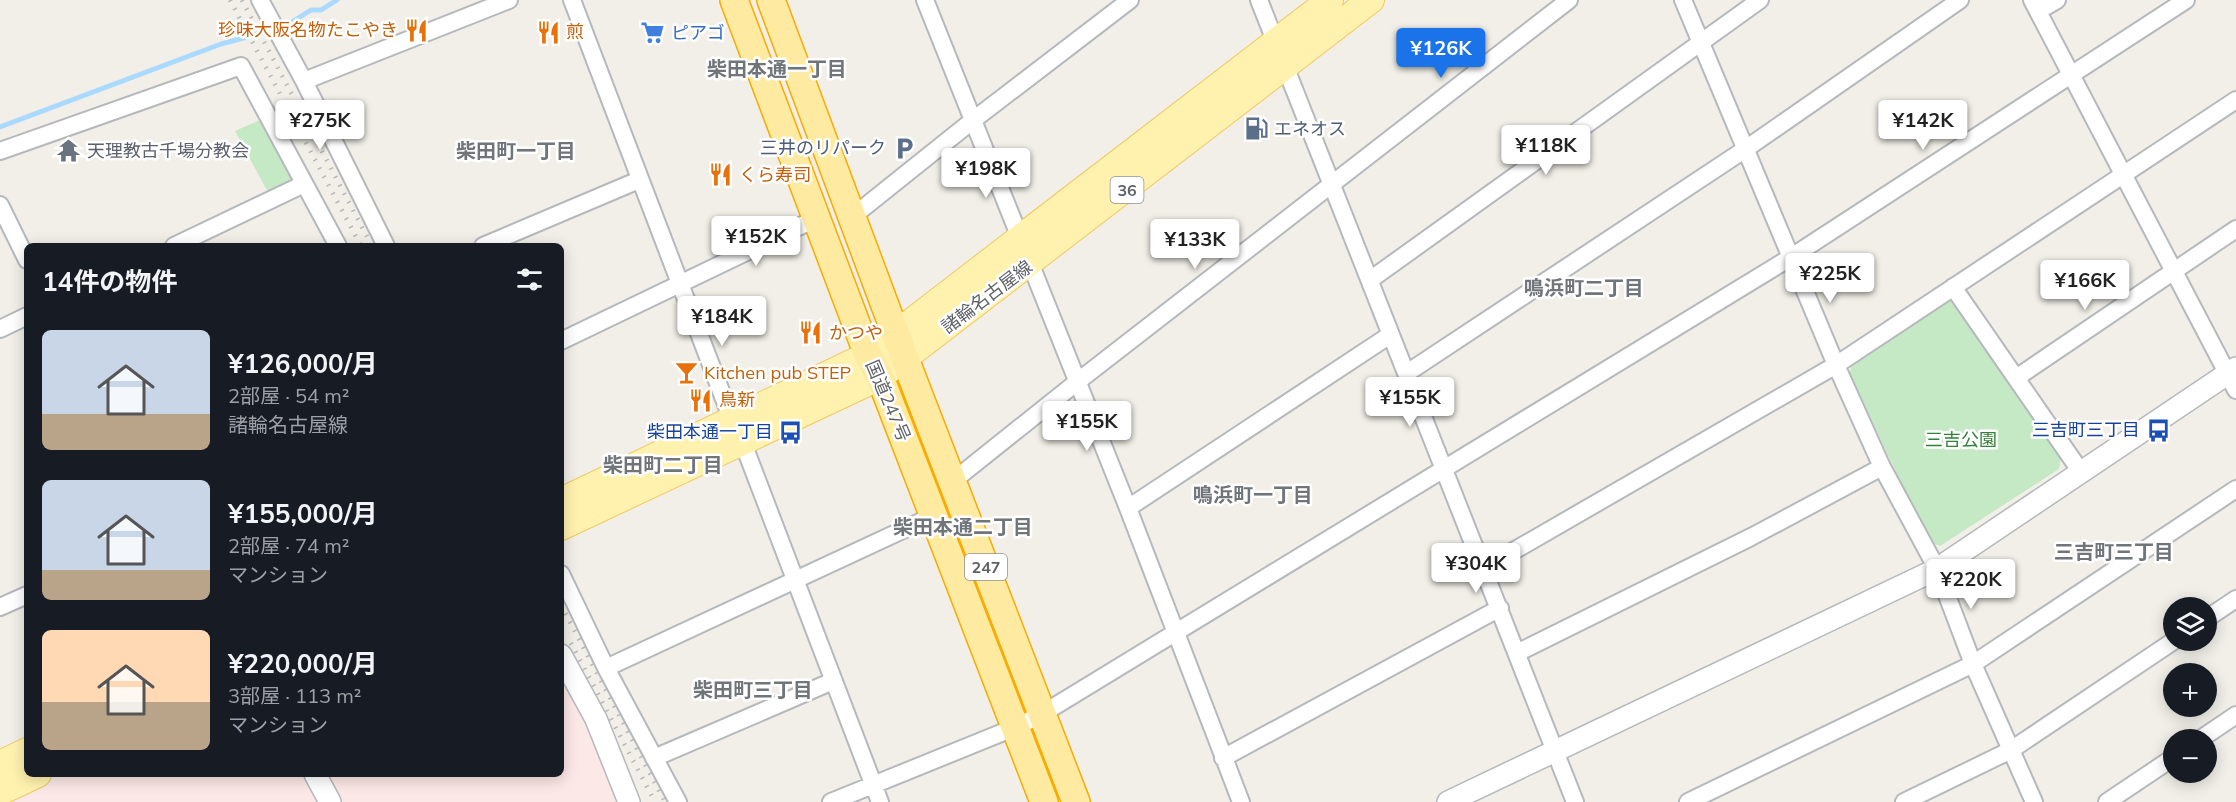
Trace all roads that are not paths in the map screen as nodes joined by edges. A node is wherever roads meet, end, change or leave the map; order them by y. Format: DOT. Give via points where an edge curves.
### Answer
graph roads {
  1 [pos="260,0"];
  2 [pos="509,0"];
  3 [pos="572,0"];
  4 [pos="734,0"];
  5 [pos="771,0"];
  6 [pos="925,0"];
  7 [pos="1130,0"];
  8 [pos="1259,0"];
  9 [pos="1330,0"];
  10 [pos="1371,0"];
  11 [pos="1569,0"];
  12 [pos="1683,0"];
  13 [pos="1760,0"];
  14 [pos="1960,0"];
  15 [pos="2057,0"];
  16 [pos="2186,0"];
  17 [pos="2035,6"];
  18 [pos="1276,41"];
  19 [pos="1701,43"];
  20 [pos="1286,66"];
  21 [pos="2072,75"];
  22 [pos="304,81"];
  23 [pos="2236,100"];
  24 [pos="972,121"];
  25 [pos="1747,148"];
  26 [pos="0,151"];
  27 [pos="2123,174"];
  28 [pos="639,180"];
  29 [pos="304,184"];
  30 [pos="1334,185"];
  31 [pos="0,205"];
  32 [pos="852,217"];
  33 [pos="817,218"];
  34 [pos="2236,230"];
  35 [pos="1020,238"];
  36 [pos="180,243"];
  37 [pos="336,243"];
  38 [pos="385,243"];
  39 [pos="490,243"];
  40 [pos="24,254"];
  41 [pos="1793,256"];
  42 [pos="1031,264"];
  43 [pos="2174,272"];
  44 [pos="1370,280"];
  45 [pos="680,286"];
  46 [pos="1953,287"];
  47 [pos="24,317"];
  48 [pos="0,329"];
  49 [pos="895,333"];
  50 [pos="1390,334"];
  51 [pos="564,340"];
  52 [pos="905,359"];
  53 [pos="1836,365"];
  54 [pos="874,366"];
  55 [pos="1407,373"];
  56 [pos="2233,377"];
  57 [pos="2016,378"];
  58 [pos="1077,382"];
  59 [pos="732,420"];
  60 [pos="742,443"];
  61 [pos="1882,467"];
  62 [pos="1446,470"];
  63 [pos="2081,472"];
  64 [pos="953,481"];
  65 [pos="2236,489"];
  66 [pos="564,500"];
  67 [pos="1128,508"];
  68 [pos="935,515"];
  69 [pos="564,526"];
  70 [pos="1484,568"];
  71 [pos="1937,569"];
  72 [pos="564,580"];
  73 [pos="793,580"];
  74 [pos="24,596"];
  75 [pos="2236,599"];
  76 [pos="0,607"];
  77 [pos="1500,608"];
  78 [pos="2217,612"];
  79 [pos="1175,634"];
  80 [pos="2163,648"];
  81 [pos="1517,653"];
  82 [pos="564,660"];
  83 [pos="1973,664"];
  84 [pos="606,668"];
  85 [pos="833,681"];
  86 [pos="1042,714"];
  87 [pos="2236,715"];
  88 [pos="1016,727"];
  89 [pos="2215,729"];
  90 [pos="2011,750"];
  91 [pos="1555,751"];
  92 [pos="24,752"];
  93 [pos="654,758"];
  94 [pos="1223,758"];
  95 [pos="0,764"];
  96 [pos="2163,764"];
  97 [pos="32,777"];
  98 [pos="317,777"];
  99 [pos="874,786"];
  100 [pos="0,792"];
  101 [pos="330,802"];
  102 [pos="629,802"];
  103 [pos="678,802"];
  104 [pos="831,802"];
  105 [pos="880,802"];
  106 [pos="1044,802"];
  107 [pos="1076,802"];
  108 [pos="1241,802"];
  109 [pos="1448,802"];
  110 [pos="1575,802"];
  111 [pos="1688,802"];
  112 [pos="1904,802"];
  113 [pos="2034,802"];
  114 [pos="2107,802"];
  1 -- 22 [label="street"];
  2 -- 22 [label="street"];
  3 -- 28 [label="street"];
  4 -- 33 [label="highway, 国道247号 / 247"];
  5 -- 32 [label="highway, 国道247号 / 247"];
  6 -- 24 [label="street"];
  7 -- 24 [label="street"];
  8 -- 18 [label="street"];
  9 -- 18 [label="main road, 諸輪名古屋線 / 36"];
  10 -- 20 [label="main road, 諸輪名古屋線 / 36"];
  11 -- 30 [label="street"];
  12 -- 19 [label="street"];
  13 -- 19 [label="street"];
  14 -- 25 [label="street"];
  15 -- 17 [label="street"];
  16 -- 21 [label="street"];
  17 -- 21 [label="street"];
  18 -- 20 [label="street"];
  18 -- 35 [label="main road, 諸輪名古屋線 / 36"];
  19 -- 25 [label="street"];
  19 -- 44 [label="street"];
  20 -- 30 [label="street"];
  20 -- 42 [label="main road, 諸輪名古屋線 / 36"];
  21 -- 27 [label="street"];
  21 -- 41 [label="street"];
  22 -- 38 [label="street"];
  23 -- 27 [label="street"];
  24 -- 32 [label="street"];
  24 -- 35 [label="street"];
  25 -- 41 [label="street"];
  25 -- 55 [label="street"];
  26 -- 29 [label="street" via="242,66"];
  27 -- 43 [label="street"];
  27 -- 46 [label="street"];
  28 -- 39 [label="street"];
  28 -- 45 [label="street"];
  29 -- 36 [label="street"];
  29 -- 37 [label="street"];
  30 -- 44 [label="street"];
  30 -- 58 [label="street"];
  31 -- 40 [label="street"];
  32 -- 49 [label="highway, 国道247号 / 247"];
  33 -- 45 [label="street"];
  33 -- 54 [label="highway, 国道247号 / 247"];
  34 -- 43 [label="street"];
  35 -- 42 [label="street"];
  35 -- 49 [label="main road, 諸輪名古屋線 / 36"];
  41 -- 53 [label="street"];
  41 -- 62 [label="street"];
  42 -- 52 [label="main road, 諸輪名古屋線 / 36"];
  42 -- 58 [label="street"];
  43 -- 56 [label="street"];
  43 -- 57 [label="street"];
  44 -- 50 [label="street"];
  45 -- 51 [label="street"];
  45 -- 59 [label="street"];
  46 -- 53 [label="street"];
  46 -- 57 [label="street"];
  47 -- 48 [label="street"];
  49 -- 52 [label="highway, 国道247号 / 247"];
  49 -- 54 [label="main road, 諸輪名古屋線 / 36"];
  50 -- 55 [label="street"];
  50 -- 67 [label="street"];
  52 -- 54 [label="main road, 諸輪名古屋線 / 36"];
  52 -- 64 [label="highway, 国道247号 / 247"];
  53 -- 61 [label="street"];
  53 -- 70 [label="street"];
  54 -- 59 [label="main road, 諸輪名古屋線 / 36"];
  54 -- 60 [label="main road, 諸輪名古屋線 / 36"];
  54 -- 68 [label="highway, 国道247号 / 247"];
  55 -- 62 [label="street"];
  56 -- 63 [label="street"];
  57 -- 63 [label="street"];
  58 -- 64 [label="street"];
  58 -- 67 [label="street"];
  59 -- 66 [label="main road, 諸輪名古屋線 / 36"];
  60 -- 69 [label="main road, 諸輪名古屋線 / 36"];
  60 -- 73 [label="street"];
  61 -- 71 [label="street"];
  61 -- 81 [label="street"];
  62 -- 70 [label="street"];
  62 -- 79 [label="street"];
  63 -- 71 [label="street"];
  64 -- 86 [label="highway, 国道247号 / 247"];
  65 -- 83 [label="street"];
  67 -- 79 [label="street"];
  68 -- 73 [label="street"];
  68 -- 88 [label="highway, 国道247号 / 247"];
  70 -- 77 [label="street"];
  71 -- 83 [label="street"];
  71 -- 91 [label="street"];
  72 -- 84 [label="street"];
  73 -- 84 [label="street"];
  73 -- 85 [label="street"];
  74 -- 76 [label="street"];
  75 -- 78 [label="street"];
  77 -- 81 [label="street"];
  77 -- 94 [label="street"];
  79 -- 86 [label="street"];
  79 -- 94 [label="street"];
  80 -- 90 [label="street"];
  81 -- 91 [label="street"];
  82 -- 102 [label="street" via="596,719"];
  83 -- 90 [label="street"];
  83 -- 111 [label="street"];
  84 -- 93 [label="street"];
  85 -- 93 [label="street"];
  85 -- 99 [label="street"];
  86 -- 88 [label="street"];
  86 -- 107 [label="highway, 国道247号 / 247"];
  87 -- 89 [label="street"];
  88 -- 99 [label="street"];
  88 -- 106 [label="highway, 国道247号 / 247"];
  90 -- 112 [label="street"];
  90 -- 113 [label="street"];
  91 -- 109 [label="street"];
  91 -- 110 [label="street"];
  92 -- 95 [label="main road"];
  93 -- 103 [label="street"];
  94 -- 108 [label="street"];
  96 -- 114 [label="street"];
  97 -- 100 [label="main road"];
  98 -- 101 [label="street"];
  99 -- 104 [label="street"];
  99 -- 105 [label="street"];
}
